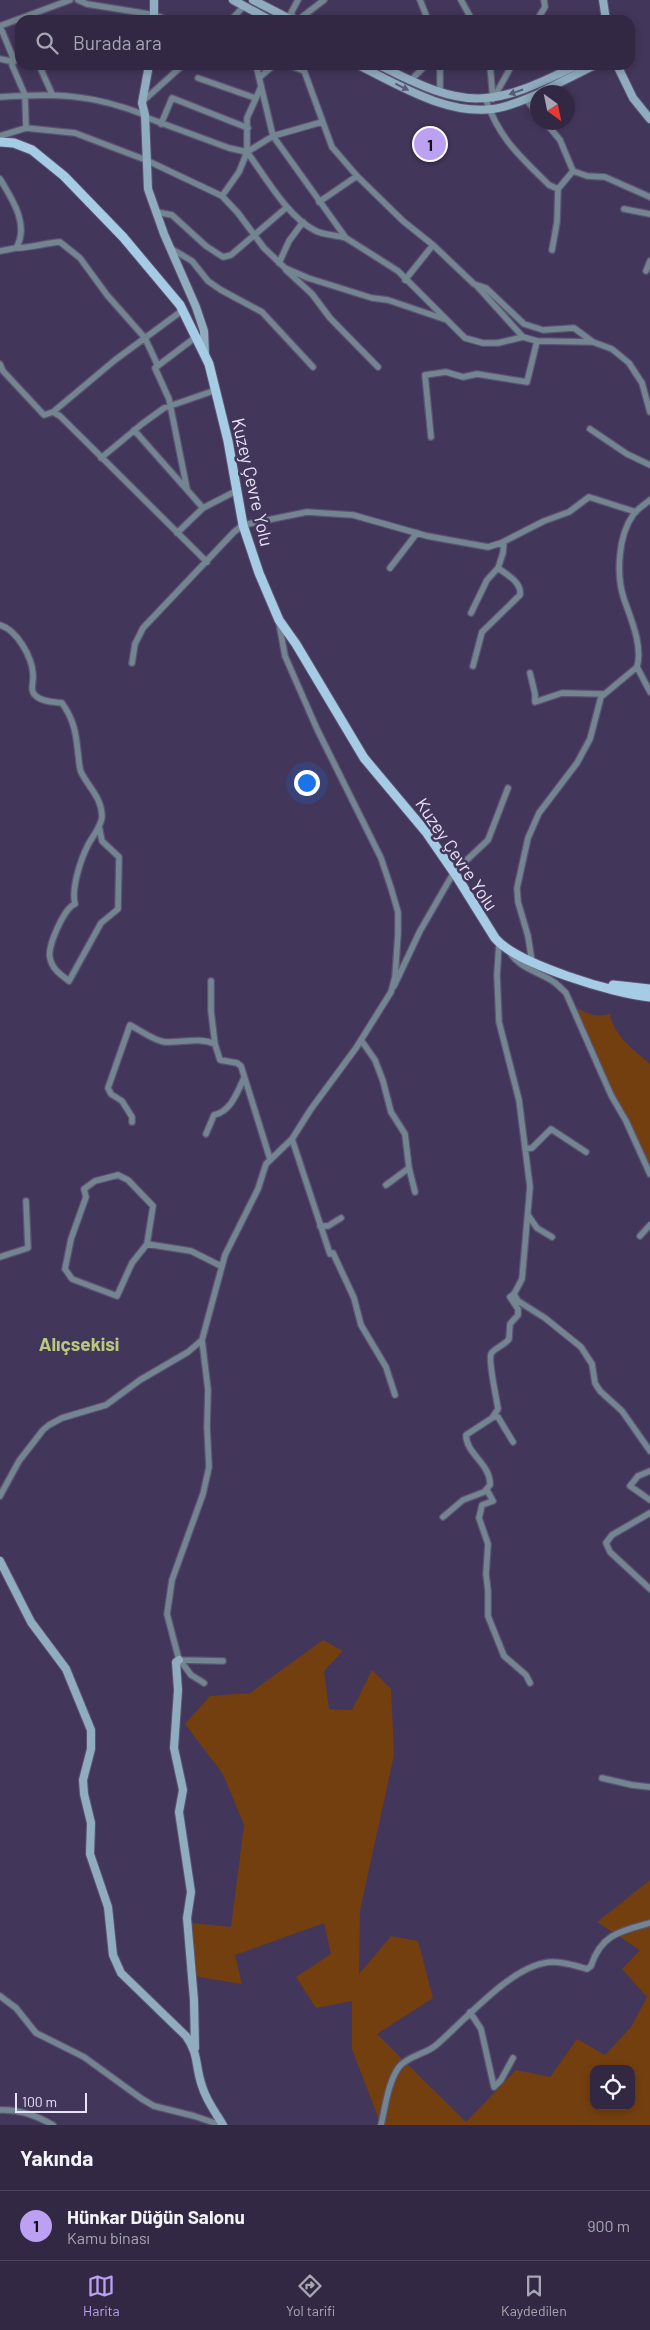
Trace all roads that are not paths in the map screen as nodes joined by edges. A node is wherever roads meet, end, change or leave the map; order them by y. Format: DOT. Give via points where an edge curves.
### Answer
graph roads {
  1 [pos="70,0"];
  2 [pos="78,0"];
  3 [pos="154,0"];
  4 [pos="233,0"];
  5 [pos="253,0"];
  6 [pos="298,0"];
  7 [pos="324,0"];
  8 [pos="420,0"];
  9 [pos="461,0"];
  10 [pos="544,0"];
  11 [pos="603,0"];
  12 [pos="244,6"];
  13 [pos="30,15"];
  14 [pos="145,15"];
  15 [pos="155,15"];
  16 [pos="236,15"];
  17 [pos="261,15"];
  18 [pos="284,15"];
  19 [pos="292,15"];
  20 [pos="302,15"];
  21 [pos="426,15"];
  22 [pos="469,15"];
  23 [pos="540,15"];
  24 [pos="605,15"];
  25 [pos="15,20"];
  26 [pos="15,56"];
  27 [pos="0,59"];
  28 [pos="15,60"];
  29 [pos="15,62"];
  30 [pos="41,70"];
  31 [pos="148,70"];
  32 [pos="178,70"];
  33 [pos="258,70"];
  34 [pos="269,70"];
  35 [pos="304,70"];
  36 [pos="369,70"];
  37 [pos="389,70"];
  38 [pos="421,70"];
  39 [pos="440,70"];
  40 [pos="490,70"];
  41 [pos="509,70"];
  42 [pos="566,70"];
  43 [pos="585,70"];
  44 [pos="620,70"];
  45 [pos="198,78"];
  46 [pos="260,78"];
  47 [pos="410,81"];
  48 [pos="555,85"];
  49 [pos="261,87"];
  50 [pos="440,93"];
  51 [pos="52,94"];
  52 [pos="25,96"];
  53 [pos="0,97"];
  54 [pos="530,97"];
  55 [pos="255,98"];
  56 [pos="490,99"];
  57 [pos="525,99"];
  58 [pos="142,103"];
  59 [pos="530,104"];
  60 [pos="489,109"];
  61 [pos="145,116"];
  62 [pos="650,119"];
  63 [pos="322,122"];
  64 [pos="161,124"];
  65 [pos="26,128"];
  66 [pos="248,128"];
  67 [pos="552,130"];
  68 [pos="0,136"];
  69 [pos="273,136"];
  70 [pos="0,142"];
  71 [pos="248,152"];
  72 [pos="146,160"];
  73 [pos="572,171"];
  74 [pos="357,176"];
  75 [pos="0,179"];
  76 [pos="558,188"];
  77 [pos="222,196"];
  78 [pos="649,198"];
  79 [pos="319,202"];
  80 [pos="287,207"];
  81 [pos="624,209"];
  82 [pos="156,212"];
  83 [pos="650,214"];
  84 [pos="304,222"];
  85 [pos="254,234"];
  86 [pos="346,238"];
  87 [pos="433,245"];
  88 [pos="16,248"];
  89 [pos="170,248"];
  90 [pos="552,250"];
  91 [pos="0,251"];
  92 [pos="650,261"];
  93 [pos="279,264"];
  94 [pos="285,268"];
  95 [pos="646,271"];
  96 [pos="405,280"];
  97 [pos="474,284"];
  98 [pos="183,310"];
  99 [pos="444,319"];
  100 [pos="197,336"];
  101 [pos="523,337"];
  102 [pos="145,338"];
  103 [pos="537,341"];
  104 [pos="594,342"];
  105 [pos="205,354"];
  106 [pos="0,364"];
  107 [pos="158,366"];
  108 [pos="313,367"];
  109 [pos="378,367"];
  110 [pos="216,390"];
  111 [pos="170,405"];
  112 [pos="53,412"];
  113 [pos="650,412"];
  114 [pos="590,429"];
  115 [pos="134,430"];
  116 [pos="431,437"];
  117 [pos="101,458"];
  118 [pos="650,465"];
  119 [pos="187,489"];
  120 [pos="236,490"];
  121 [pos="650,500"];
  122 [pos="203,508"];
  123 [pos="636,512"];
  124 [pos="243,525"];
  125 [pos="177,533"];
  126 [pos="416,533"];
  127 [pos="504,542"];
  128 [pos="207,562"];
  129 [pos="390,568"];
  130 [pos="498,568"];
  131 [pos="471,613"];
  132 [pos="279,620"];
  133 [pos="0,625"];
  134 [pos="132,663"];
  135 [pos="473,666"];
  136 [pos="637,667"];
  137 [pos="530,673"];
  138 [pos="650,692"];
  139 [pos="604,694"];
  140 [pos="508,788"];
  141 [pos="99,826"];
  142 [pos="454,872"];
  143 [pos="499,943"];
  144 [pos="508,949"];
  145 [pos="532,962"];
  146 [pos="578,979"];
  147 [pos="211,981"];
  148 [pos="650,989"];
  149 [pos="390,992"];
  150 [pos="650,997"];
  151 [pos="361,1040"];
  152 [pos="216,1044"];
  153 [pos="244,1078"];
  154 [pos="132,1122"];
  155 [pos="206,1134"];
  156 [pos="292,1138"];
  157 [pos="525,1149"];
  158 [pos="586,1152"];
  159 [pos="270,1159"];
  160 [pos="409,1168"];
  161 [pos="650,1174"];
  162 [pos="386,1185"];
  163 [pos="415,1192"];
  164 [pos="26,1201"];
  165 [pos="528,1215"];
  166 [pos="340,1218"];
  167 [pos="650,1225"];
  168 [pos="320,1226"];
  169 [pos="640,1236"];
  170 [pos="552,1237"];
  171 [pos="147,1244"];
  172 [pos="0,1257"];
  173 [pos="221,1266"];
  174 [pos="514,1294"];
  175 [pos="202,1340"];
  176 [pos="395,1395"];
  177 [pos="493,1417"];
  178 [pos="513,1442"];
  179 [pos="650,1451"];
  180 [pos="650,1471"];
  181 [pos="487,1490"];
  182 [pos="0,1496"];
  183 [pos="650,1500"];
  184 [pos="650,1512"];
  185 [pos="443,1517"];
  186 [pos="0,1561"];
  187 [pos="650,1589"];
  188 [pos="179,1660"];
  189 [pos="223,1661"];
  190 [pos="204,1683"];
  191 [pos="530,1683"];
  192 [pos="602,1778"];
  193 [pos="650,1787"];
  194 [pos="650,1923"];
  195 [pos="0,1996"];
  196 [pos="470,2012"];
  197 [pos="195,2049"];
  198 [pos="513,2058"];
  199 [pos="0,2110"];
  200 [pos="53,2125"];
  201 [pos="222,2125"];
  202 [pos="381,2125"];
  1 -- 13 [label="street"];
  2 -- 14 [label="street"];
  3 -- 15 [label="street"];
  4 -- 12 [label="street"];
  5 -- 18 [label="street"];
  6 -- 19 [label="street"];
  7 -- 20 [label="street"];
  8 -- 21 [label="street"];
  9 -- 22 [label="street"];
  10 -- 23 [label="street" via="545,7"];
  11 -- 24 [label="street"];
  12 -- 16 [label="street"];
  12 -- 17 [label="street"];
  25 -- 26 [label="street" via="0,26"];
  27 -- 28 [label="street"];
  29 -- 52 [label="street" via="12,65"];
  30 -- 51 [label="street"];
  31 -- 58 [label="street"];
  32 -- 58 [label="street"];
  33 -- 46 [label="street"];
  34 -- 46 [label="street"];
  35 -- 63 [label="street"];
  36 -- 60 [label="street, one-way" via="435,101"];
  37 -- 47 [label="street"];
  38 -- 47 [label="street"];
  39 -- 50 [label="street"];
  40 -- 56 [label="street"];
  41 -- 56 [label="street"];
  42 -- 56 [label="street, one-way" via="523,90"];
  43 -- 48 [label="street"];
  44 -- 62 [label="street" via="633,98"];
  45 -- 55 [label="street"];
  46 -- 49 [label="street"];
  47 -- 50 [label="street"];
  49 -- 55 [label="street"];
  49 -- 69 [label="street"];
  50 -- 56 [label="street"];
  51 -- 52 [label="street"];
  51 -- 61 [label="street" via="101,100"];
  52 -- 53 [label="street"];
  52 -- 65 [label="street"];
  54 -- 57 [label="street"];
  55 -- 66 [label="street" via="247,118"];
  56 -- 60 [label="street"];
  57 -- 59 [label="street"];
  57 -- 60 [label="street"];
  58 -- 61 [label="street"];
  60 -- 76 [label="street" via="504,139 549,185"];
  61 -- 64 [label="street"];
  61 -- 72 [label="street"];
  63 -- 69 [label="street"];
  63 -- 74 [label="street" via="332,146"];
  64 -- 66 [label="street" via="172,98"];
  64 -- 71 [label="street"];
  65 -- 68 [label="street"];
  65 -- 72 [label="street" via="75,133"];
  66 -- 71 [label="street"];
  67 -- 73 [label="street" via="560,140"];
  69 -- 71 [label="street"];
  69 -- 79 [label="street"];
  70 -- 98 [label="main road, Kuzey Çevre Yolu" via="32,150 64,176 123,237"];
  71 -- 77 [label="street"];
  71 -- 80 [label="street"];
  72 -- 77 [label="street"];
  72 -- 82 [label="street" via="148,189"];
  73 -- 76 [label="street"];
  73 -- 78 [label="street" via="605,177"];
  74 -- 79 [label="street"];
  74 -- 87 [label="street" via="403,222"];
  75 -- 88 [label="street" via="22,226"];
  76 -- 90 [label="street"];
  77 -- 85 [label="street"];
  79 -- 86 [label="street"];
  80 -- 84 [label="street"];
  80 -- 85 [label="street"];
  81 -- 83 [label="street"];
  82 -- 85 [label="street" via="172,215 223,257 231,255"];
  82 -- 89 [label="street"];
  84 -- 86 [label="street" via="316,231"];
  84 -- 93 [label="street" via="289,241"];
  85 -- 93 [label="street"];
  86 -- 96 [label="street" via="398,271"];
  87 -- 96 [label="street"];
  87 -- 97 [label="street"];
  88 -- 91 [label="street"];
  88 -- 102 [label="street" via="60,242 80,258"];
  89 -- 105 [label="street" via="204,331"];
  89 -- 108 [label="street" via="192,261 208,281 262,312"];
  92 -- 95 [label="street"];
  93 -- 94 [label="street"];
  94 -- 99 [label="street"];
  94 -- 109 [label="street"];
  96 -- 99 [label="street"];
  97 -- 101 [label="street"];
  97 -- 104 [label="street" via="486,288 524,324 543,330 574,328"];
  98 -- 100 [label="main road, Kuzey Çevre Yolu"];
  98 -- 102 [label="street"];
  99 -- 101 [label="street" via="472,342 498,343"];
  100 -- 105 [label="main road, Kuzey Çevre Yolu"];
  100 -- 107 [label="street"];
  101 -- 103 [label="street"];
  102 -- 107 [label="street"];
  102 -- 112 [label="street"];
  103 -- 104 [label="street"];
  103 -- 116 [label="street" via="527,382 477,374 462,376 446,372 425,375"];
  104 -- 113 [label="street" via="612,349 630,363 642,383"];
  105 -- 110 [label="main road, Kuzey Çevre Yolu"];
  106 -- 112 [label="street" via="44,415"];
  107 -- 111 [label="street" via="155,368"];
  110 -- 111 [label="street"];
  110 -- 120 [label="main road, Kuzey Çevre Yolu"];
  111 -- 115 [label="street"];
  111 -- 119 [label="street"];
  112 -- 117 [label="street"];
  114 -- 118 [label="street"];
  115 -- 117 [label="street"];
  115 -- 119 [label="street"];
  117 -- 125 [label="street"];
  119 -- 122 [label="street"];
  120 -- 122 [label="street"];
  120 -- 124 [label="main road, Kuzey Çevre Yolu"];
  121 -- 123 [label="street"];
  122 -- 125 [label="street"];
  123 -- 127 [label="street" via="589,497 569,512"];
  123 -- 136 [label="street" via="622,542 621,577 635,633"];
  124 -- 126 [label="street" via="307,512 353,515"];
  124 -- 128 [label="street"];
  124 -- 132 [label="main road, Kuzey Çevre Yolu"];
  125 -- 128 [label="street"];
  126 -- 127 [label="street" via="479,546 496,546"];
  126 -- 129 [label="street"];
  127 -- 130 [label="street"];
  128 -- 134 [label="street" via="143,628 135,644"];
  130 -- 131 [label="street" via="487,580"];
  130 -- 135 [label="street" via="513,579 521,591 520,595 482,632"];
  132 -- 142 [label="main road, Kuzey Çevre Yolu" via="364,758 408,808"];
  132 -- 149 [label="street" via="285,656 381,858 391,888 398,912 398,934 395,977"];
  133 -- 141 [label="street" via="7,627 28,657 34,696 62,703 72,717 80,772 96,792 100,804 102,819"];
  136 -- 138 [label="street"];
  136 -- 139 [label="street"];
  137 -- 139 [label="street" via="535,702 562,694"];
  139 -- 145 [label="street" via="590,739 539,813 528,838 517,888"];
  140 -- 142 [label="street" via="488,840"];
  141 -- 141 [label="street" via="87,846 74,886 75,904 65,914 51,943 49,957 56,972 69,981 101,923 118,909 119,857 102,841"];
  142 -- 143 [label="main road, Kuzey Çevre Yolu"];
  142 -- 149 [label="street" via="420,930"];
  143 -- 144 [label="main road, Kuzey Çevre Yolu"];
  143 -- 157 [label="street" via="499,1022 519,1100"];
  144 -- 145 [label="main road, Kuzey Çevre Yolu"];
  144 -- 161 [label="street" via="512,957 553,981 566,993"];
  145 -- 146 [label="main road, Kuzey Çevre Yolu"];
  146 -- 148 [label="main road, Kuzey Çevre Yolu"];
  146 -- 150 [label="main road, Kuzey Çevre Yolu" via="618,992"];
  147 -- 152 [label="street"];
  149 -- 151 [label="street"];
  151 -- 156 [label="street"];
  151 -- 160 [label="street" via="375,1060 391,1112 405,1134"];
  152 -- 153 [label="street" via="220,1060 239,1064"];
  152 -- 154 [label="street" via="195,1040 164,1042 130,1024 108,1088 122,1101"];
  153 -- 155 [label="street" via="228,1108 214,1115"];
  153 -- 159 [label="street"];
  156 -- 159 [label="street"];
  156 -- 168 [label="street"];
  157 -- 158 [label="street" via="532,1148 551,1128"];
  157 -- 165 [label="street" via="530,1187"];
  159 -- 173 [label="street"];
  160 -- 162 [label="street"];
  160 -- 163 [label="street"];
  164 -- 172 [label="street" via="28,1248"];
  165 -- 170 [label="street" via="536,1228"];
  165 -- 174 [label="street" via="522,1279"];
  166 -- 168 [label="street" via="328,1226"];
  167 -- 169 [label="street"];
  168 -- 176 [label="street" via="330,1254 339,1265 354,1298 361,1325 386,1367"];
  171 -- 171 [label="street" via="132,1264 117,1296 72,1279 65,1269 70,1238 86,1197 84,1189 95,1181 118,1175 128,1180 153,1206"];
  171 -- 173 [label="street" via="191,1251"];
  173 -- 175 [label="street"];
  174 -- 177 [label="street" via="510,1299 518,1312 517,1319 509,1327 510,1337 505,1344 490,1356 498,1409"];
  174 -- 179 [label="street" via="518,1301 581,1347 592,1364 595,1383 600,1391 622,1411"];
  175 -- 182 [label="street" via="106,1406 62,1418 49,1425 19,1461"];
  175 -- 188 [label="street" via="208,1390 209,1467 203,1494 172,1580 167,1614"];
  177 -- 178 [label="street" via="498,1417"];
  177 -- 181 [label="street" via="466,1435 467,1444 489,1476"];
  180 -- 183 [label="street" via="638,1476 630,1486"];
  181 -- 185 [label="street" via="463,1500"];
  181 -- 191 [label="street" via="493,1501 482,1505 479,1515 488,1544 487,1612 504,1656 526,1675"];
  184 -- 187 [label="street" via="606,1543 610,1552"];
  186 -- 197 [label="street" via="30,1622 66,1669 91,1730 91,1749 83,1780 84,1794 91,1823 90,1854 108,1907 113,1955 121,1972 186,2036"];
  188 -- 189 [label="street"];
  188 -- 190 [label="street" via="191,1675"];
  188 -- 197 [label="street" via="175,1667 178,1690 174,1748 183,1790 179,1812 190,1892 187,1918"];
  192 -- 193 [label="street"];
  194 -- 196 [label="street" via="617,1932 603,1943 592,1966 587,1969 553,1962 533,1966 512,1976"];
  195 -- 201 [label="street" via="16,2008 36,2033 84,2056 154,2106"];
  196 -- 198 [label="street" via="482,2029 494,2087"];
  196 -- 202 [label="street" via="434,2047 399,2067 384,2103"];
  197 -- 201 [label="street" via="201,2085"];
  199 -- 200 [label="street" via="28,2112"];
}
